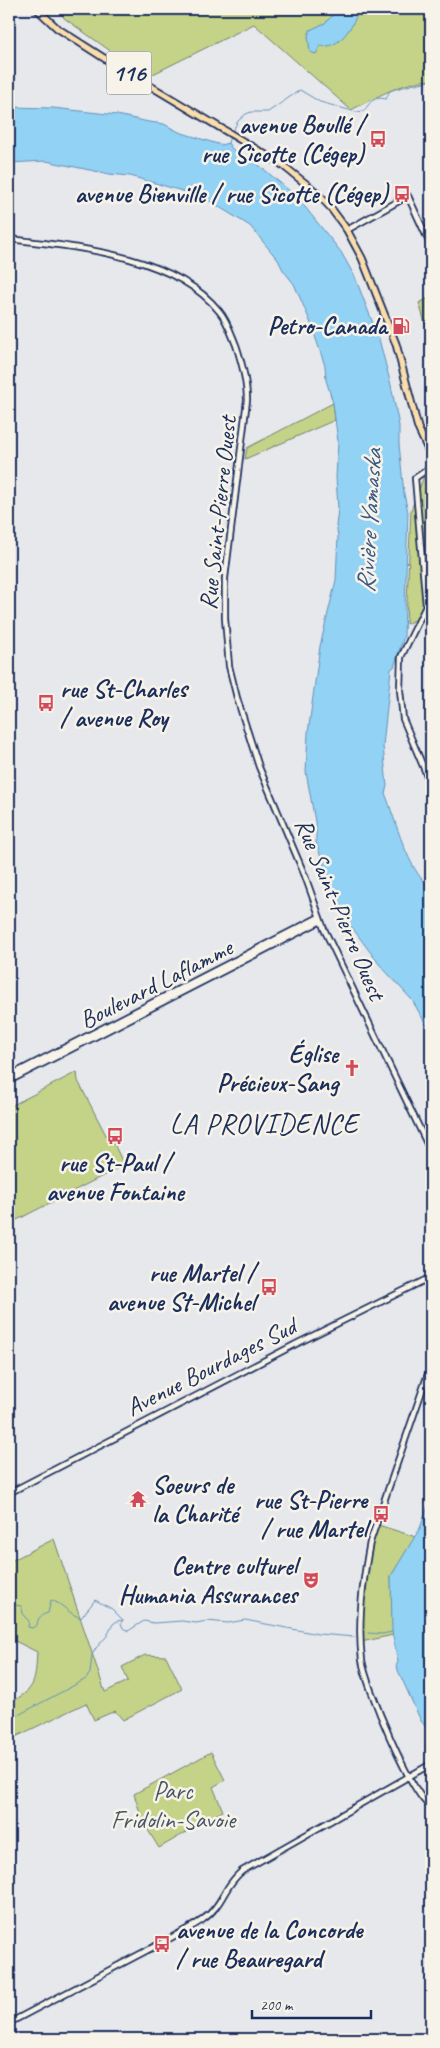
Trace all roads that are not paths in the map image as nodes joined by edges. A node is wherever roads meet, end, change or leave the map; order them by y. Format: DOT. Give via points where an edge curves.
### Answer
graph roads {
  1 [pos="37,9"];
  2 [pos="347,230"];
  3 [pos="9,239"];
  4 [pos="431,246"];
  5 [pos="431,456"];
  6 [pos="431,467"];
  7 [pos="431,786"];
  8 [pos="320,919"];
  9 [pos="9,1076"];
  10 [pos="9,1081"];
  11 [pos="431,1152"];
  12 [pos="431,1277"];
  13 [pos="431,1365"];
  14 [pos="9,1492"];
  15 [pos="431,1764"];
  16 [pos="409,1776"];
  17 [pos="431,1807"];
  18 [pos="9,2023"];
  1 -- 2 [label="main road, 116" via="57,28 281,164 315,191"];
  2 -- 4 [label="street" via="408,196"];
  2 -- 5 [label="main road, 116" via="362,258 396,344 418,428"];
  3 -- 8 [label="street, Rue Saint-Pierre Ouest" via="93,250 176,275 205,295 230,330 245,375 247,406 225,578 229,666 259,767"];
  6 -- 7 [label="street" via="415,478 426,606 401,657 400,690 403,718"];
  8 -- 9 [label="street, Boulevard Laflamme"];
  8 -- 10 [label="street, Boulevard Laflamme"];
  8 -- 11 [label="street, Rue Saint-Pierre Ouest"];
  12 -- 14 [label="street, Avenue Bourdages Sud"];
  13 -- 16 [label="street" via="370,1542 360,1636 362,1662 394,1747"];
  15 -- 16 [label="street"];
  16 -- 17 [label="street"];
  16 -- 18 [label="street" via="242,1871 232,1879 219,1903 205,1919"];
}
